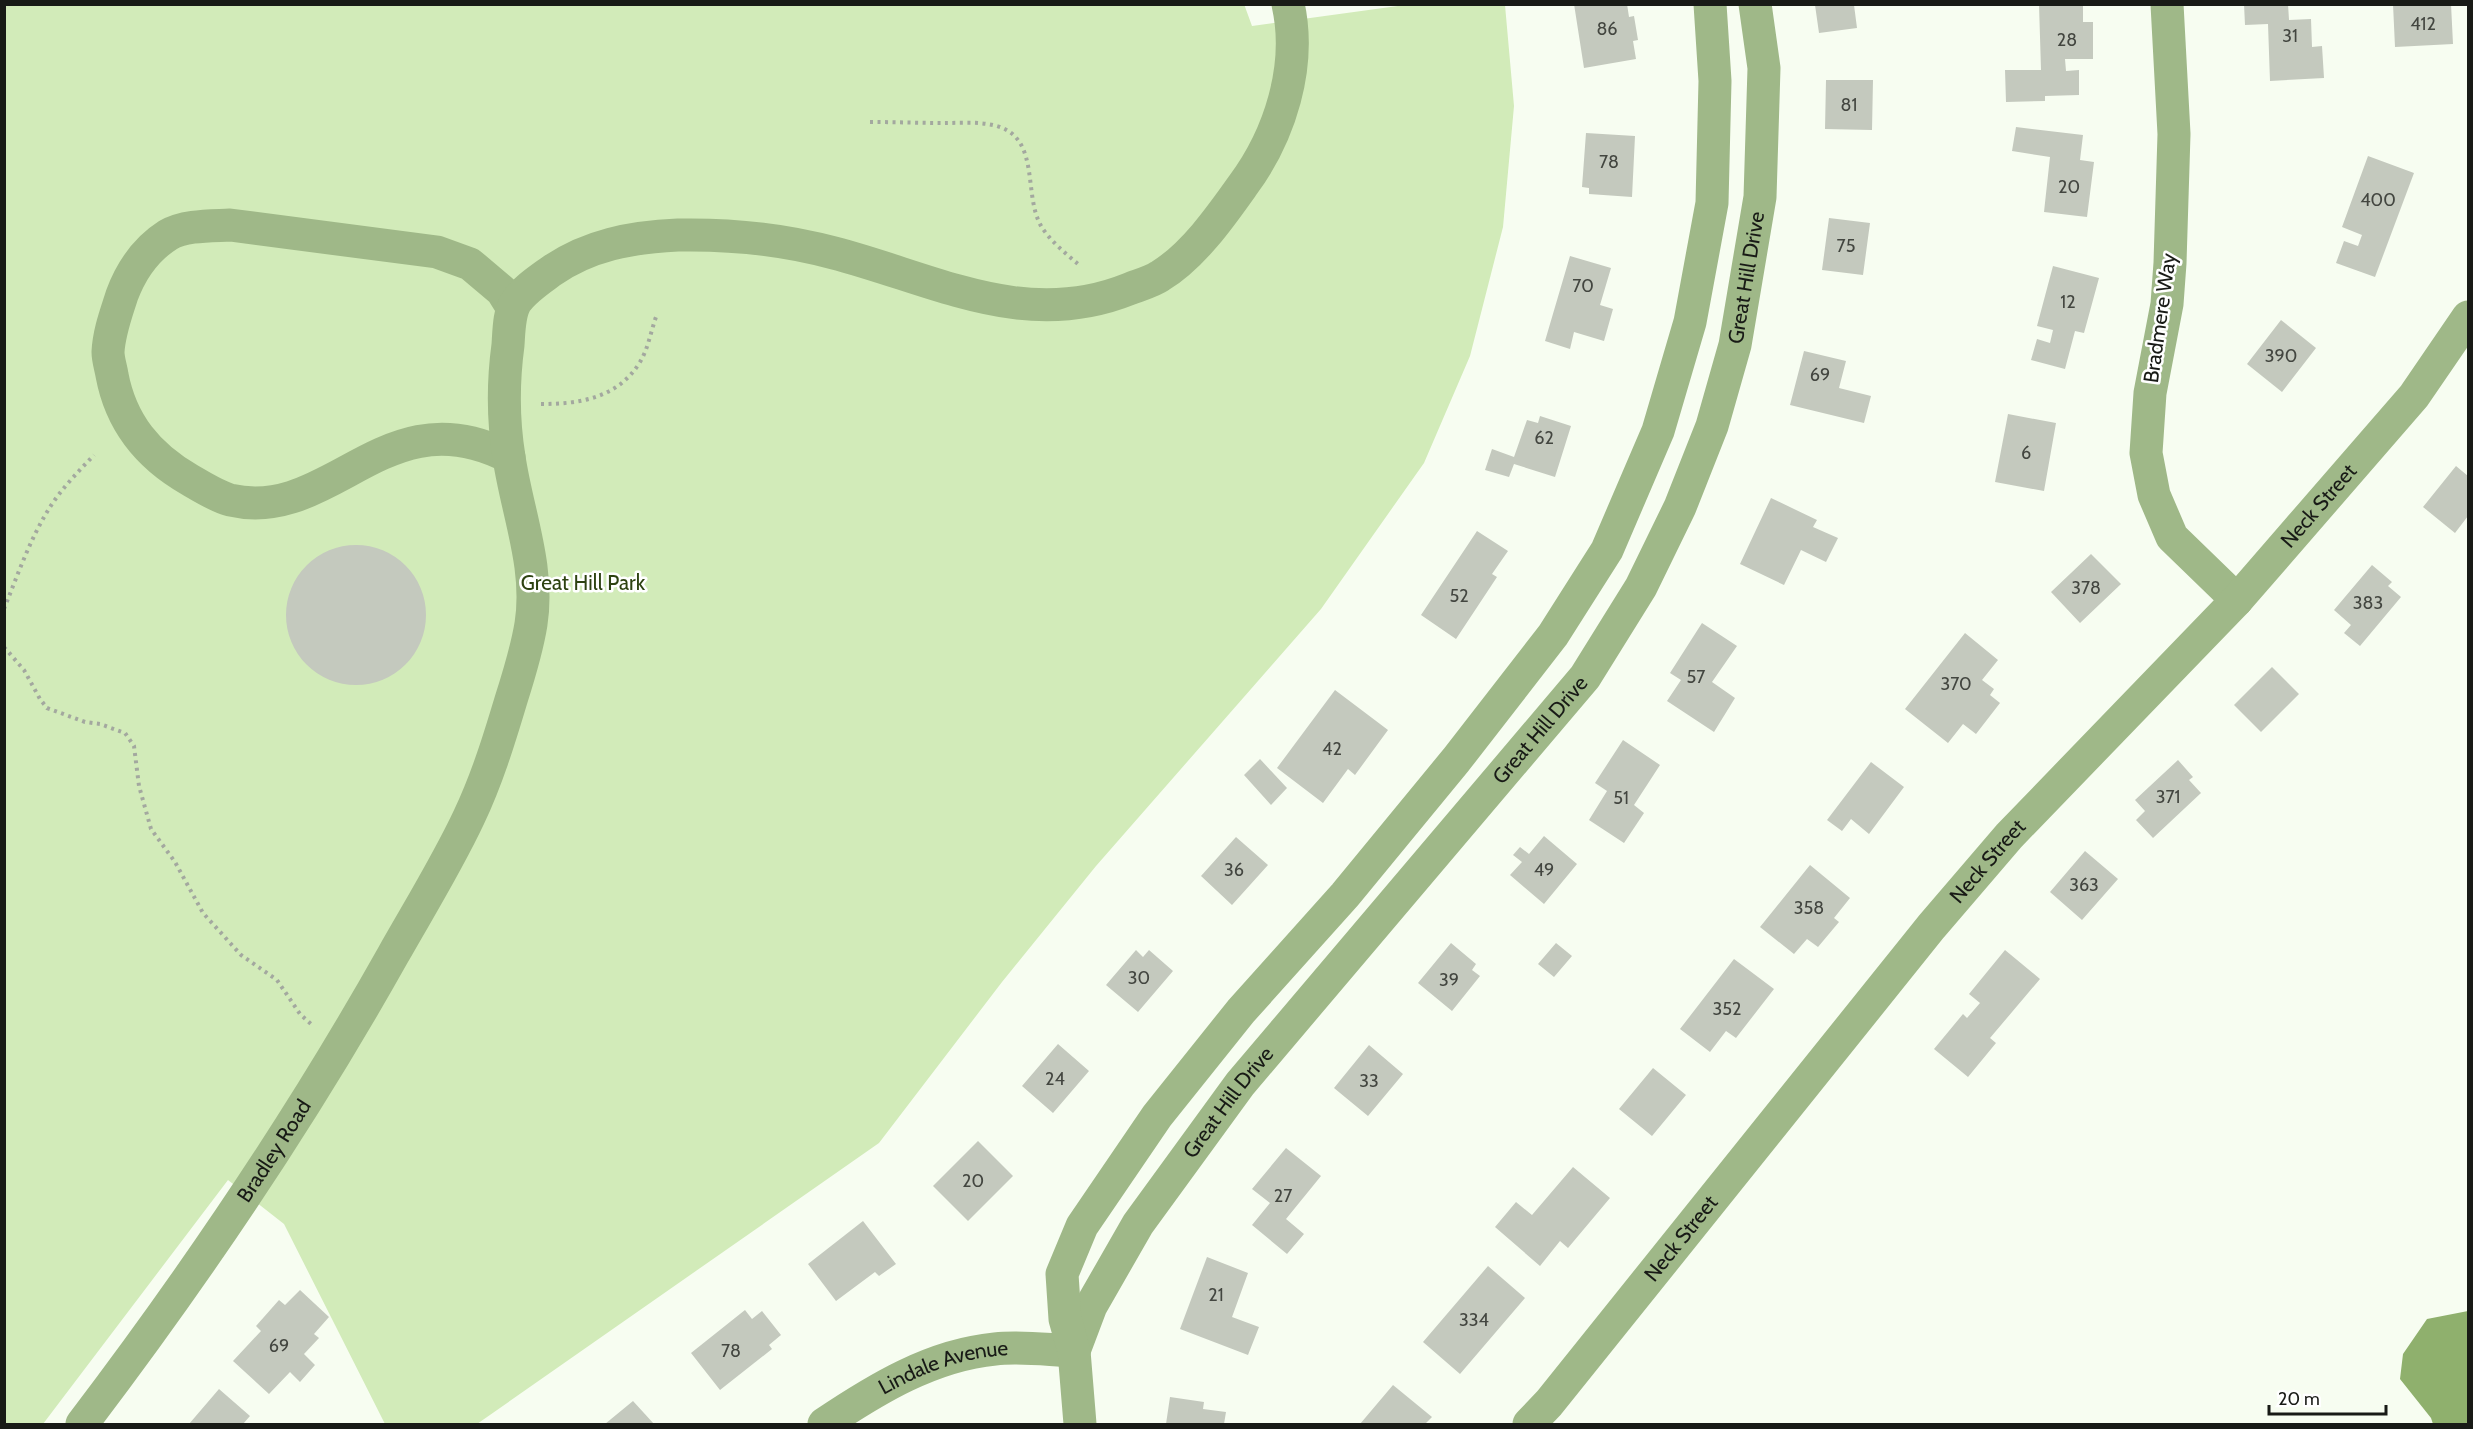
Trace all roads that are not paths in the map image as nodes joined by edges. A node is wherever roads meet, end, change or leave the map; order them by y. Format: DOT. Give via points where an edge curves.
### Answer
graph roads {
  1 [pos="1710,4"];
  2 [pos="1755,4"];
  3 [pos="2168,4"];
  4 [pos="1290,12"];
  5 [pos="512,307"];
  6 [pos="2469,317"];
  7 [pos="508,457"];
  8 [pos="2237,600"];
  9 [pos="1074,1351"];
  10 [pos="82,1425"];
  11 [pos="824,1425"];
  12 [pos="1080,1425"];
  13 [pos="1529,1425"];
  1 -- 9 [label="street, Great Hill Drive" via="1715,81 1712,203 1690,322 1658,431 1607,550 1546,644 1456,760 1192,1072 1082,1226 1062,1274 1065,1319"];
  2 -- 9 [label="street, Great Hill Drive" via="1764,68 1760,197 1735,345 1712,426 1680,507 1641,587 1585,677 1240,1084 1138,1224 1091,1306"];
  3 -- 8 [label="street, Bradmere Way" via="2174,134 2170,263 2167,304 2150,393 2146,453 2154,495 2172,537"];
  4 -- 5 [label="street" via="1293,63 1271,136 1251,174 1193,249 1160,276 1107,298 1059,306 1007,303 944,289 832,252 764,238 699,235 643,236 598,247 550,272"];
  5 -- 7 [label="street, Bradley Road" via="504,378"];
  5 -- 7 [label="street" via="502,291 470,264 437,252 230,225 202,226 170,234 146,252 127,283 113,322 108,354 124,417 143,443 170,469 230,500 290,499 386,450 421,440 456,438 486,445"];
  6 -- 8 [label="street, Neck Street" via="2414,396"];
  7 -- 10 [label="street, Bradley Road" via="532,571 532,621 497,748 470,815 339,1049 232,1216"];
  8 -- 13 [label="street, Neck Street" via="2009,836"];
  9 -- 11 [label="street, Lindale Avenue" via="996,1349 934,1361 858,1401"];
  9 -- 12 [label="street, Great Hill Drive"];
}
